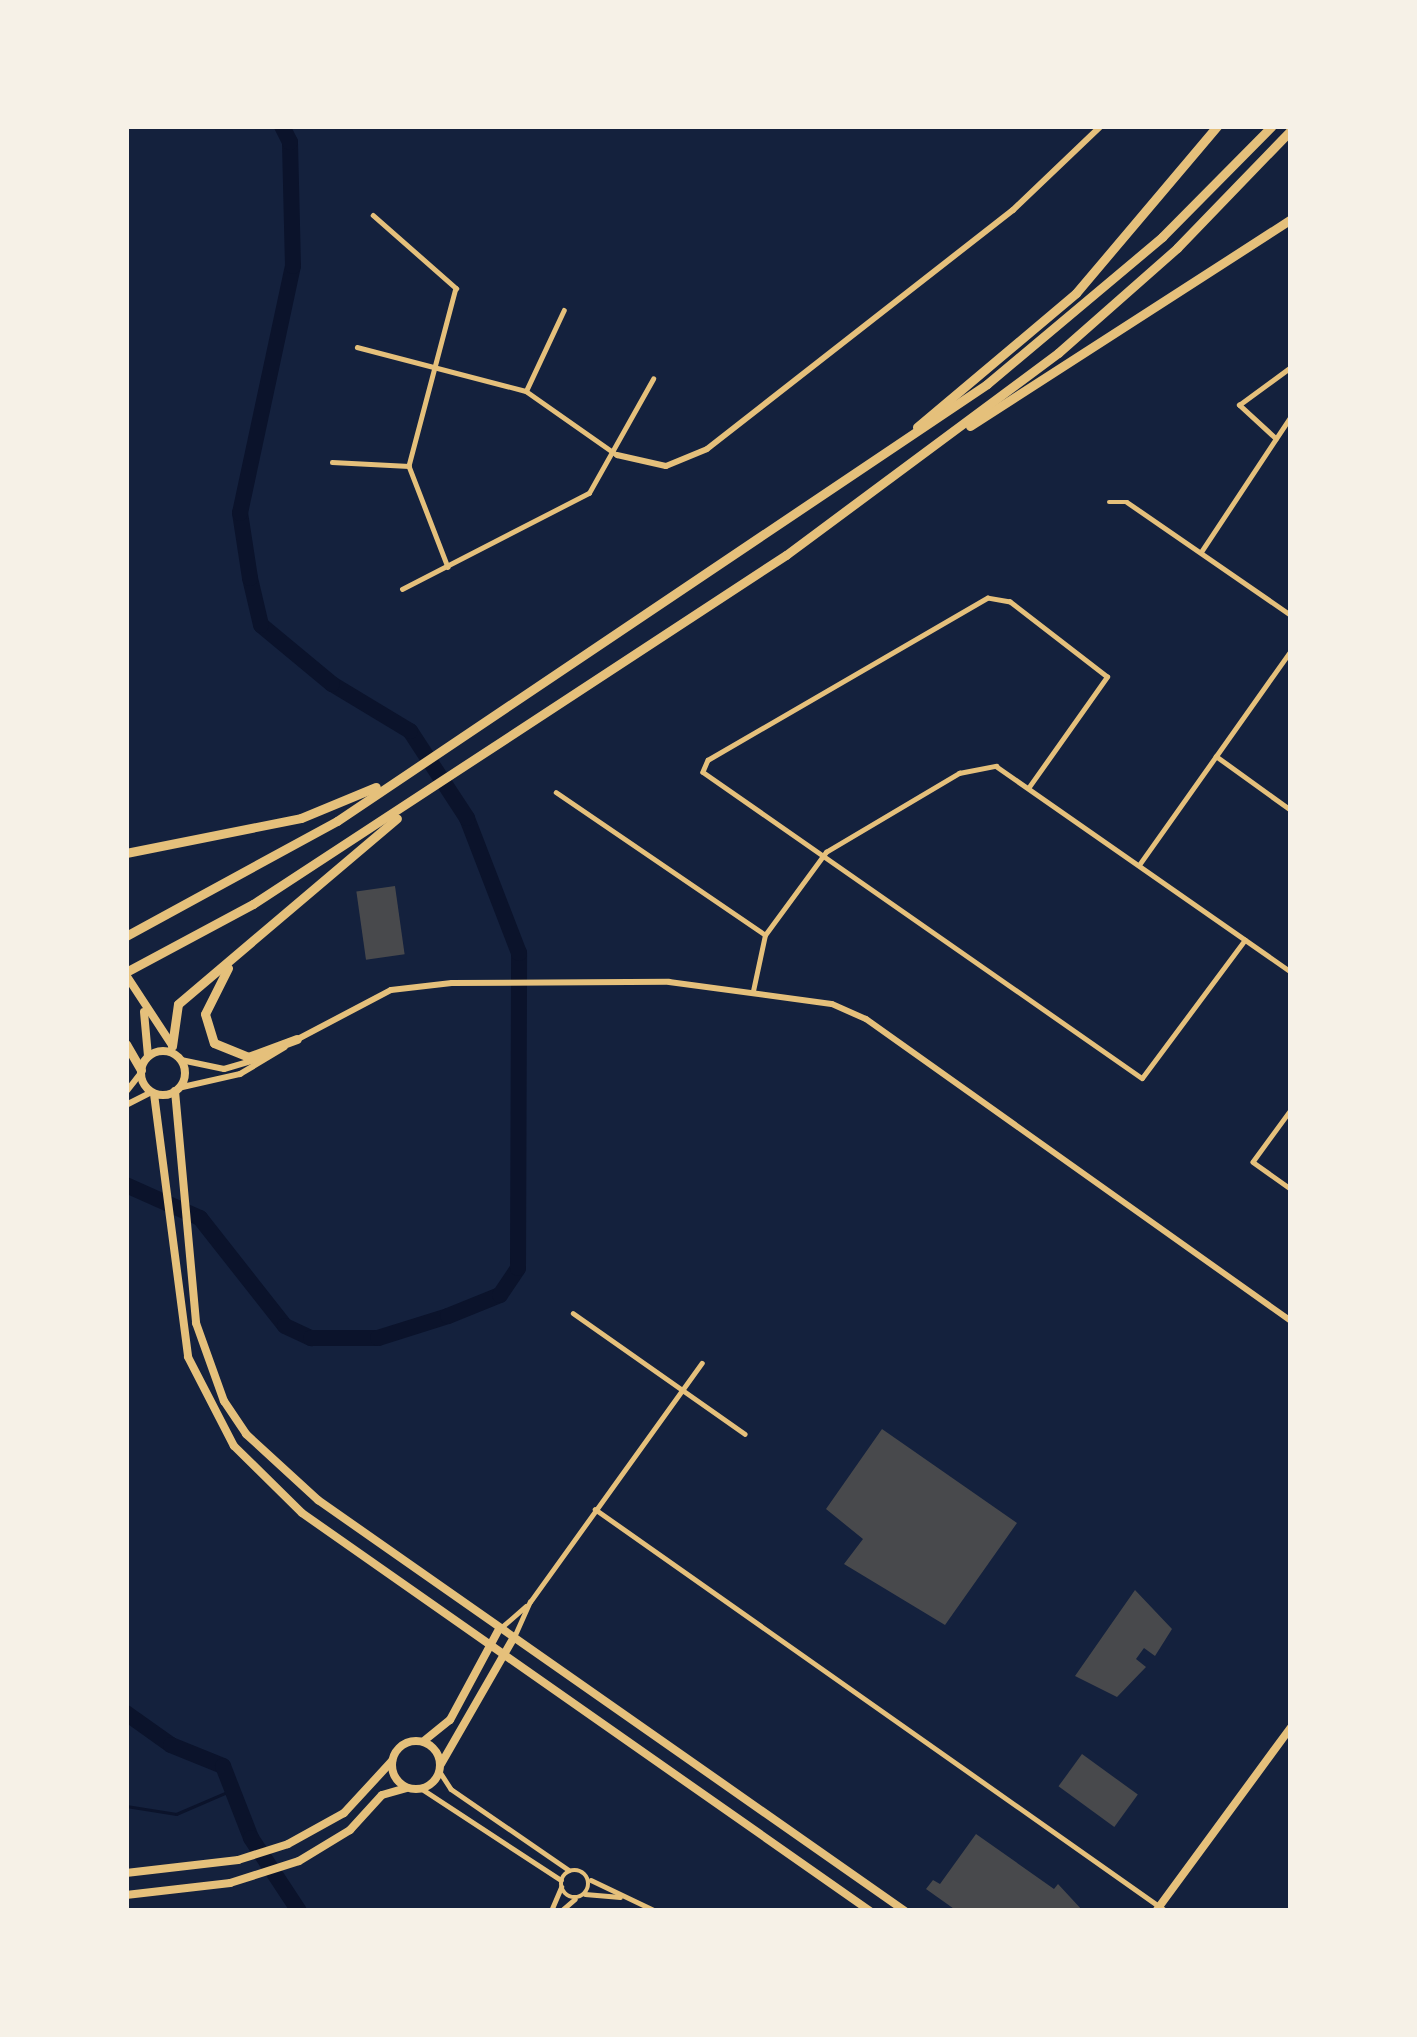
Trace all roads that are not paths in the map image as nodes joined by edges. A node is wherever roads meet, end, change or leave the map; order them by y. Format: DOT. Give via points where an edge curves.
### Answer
graph roads {
  1 [pos="1101,126"];
  2 [pos="1217,126"];
  3 [pos="1272,126"];
  4 [pos="1291,130"];
  5 [pos="373,215"];
  6 [pos="1291,218"];
  7 [pos="564,310"];
  8 [pos="357,346"];
  9 [pos="436,366"];
  10 [pos="1291,367"];
  11 [pos="653,379"];
  12 [pos="526,391"];
  13 [pos="1291,416"];
  14 [pos="1276,439"];
  15 [pos="617,455"];
  16 [pos="332,462"];
  17 [pos="410,466"];
  18 [pos="905,467"];
  19 [pos="865,469"];
  20 [pos="1109,502"];
  21 [pos="1201,552"];
  22 [pos="448,567"];
  23 [pos="402,590"];
  24 [pos="1291,615"];
  25 [pos="1291,650"];
  26 [pos="1216,756"];
  27 [pos="398,777"];
  28 [pos="1029,787"];
  29 [pos="556,792"];
  30 [pos="417,800"];
  31 [pos="1291,810"];
  32 [pos="826,852"];
  33 [pos="126,853"];
  34 [pos="1139,865"];
  35 [pos="765,935"];
  36 [pos="126,936"];
  37 [pos="1245,940"];
  38 [pos="233,962"];
  39 [pos="1291,972"];
  40 [pos="126,974"];
  41 [pos="753,991"];
  42 [pos="142,1004"];
  43 [pos="298,1039"];
  44 [pos="126,1044"];
  45 [pos="172,1046"];
  46 [pos="277,1053"];
  47 [pos="148,1057"];
  48 [pos="180,1058"];
  49 [pos="141,1072"];
  50 [pos="176,1090"];
  51 [pos="126,1092"];
  52 [pos="153,1093"];
  53 [pos="126,1105"];
  54 [pos="1291,1110"];
  55 [pos="1291,1189"];
  56 [pos="573,1313"];
  57 [pos="1291,1321"];
  58 [pos="702,1363"];
  59 [pos="683,1391"];
  60 [pos="745,1434"];
  61 [pos="596,1509"];
  62 [pos="530,1602"];
  63 [pos="499,1629"];
  64 [pos="513,1639"];
  65 [pos="488,1645"];
  66 [pos="502,1655"];
  67 [pos="1291,1727"];
  68 [pos="422,1741"];
  69 [pos="392,1761"];
  70 [pos="440,1768"];
  71 [pos="406,1788"];
  72 [pos="422,1789"];
  73 [pos="569,1870"];
  74 [pos="126,1873"];
  75 [pos="589,1879"];
  76 [pos="561,1884"];
  77 [pos="126,1894"];
  78 [pos="585,1894"];
  79 [pos="577,1898"];
  80 [pos="625,1898"];
  81 [pos="1160,1910"];
  82 [pos="551,1911"];
  83 [pos="561,1911"];
  84 [pos="656,1911"];
  85 [pos="870,1911"];
  86 [pos="905,1911"];
  1 -- 15 [label="street" via="1012,210 707,449 666,466"];
  2 -- 19 [label="highway" via="1076,293"];
  3 -- 19 [label="highway" via="1088,303"];
  4 -- 18 [label="highway" via="1178,248 1058,353"];
  5 -- 9 [label="street" via="456,288"];
  6 -- 18 [label="highway"];
  7 -- 12 [label="street"];
  8 -- 9 [label="street"];
  9 -- 12 [label="street"];
  9 -- 17 [label="street"];
  10 -- 14 [label="street" via="1239,405"];
  11 -- 15 [label="street"];
  12 -- 15 [label="street"];
  13 -- 14 [label="street"];
  14 -- 21 [label="street"];
  15 -- 22 [label="street" via="589,493"];
  16 -- 17 [label="street"];
  17 -- 22 [label="street" via="416,501"];
  18 -- 30 [label="highway"];
  19 -- 27 [label="highway"];
  20 -- 21 [label="street" via="1127,502"];
  21 -- 24 [label="street"];
  22 -- 23 [label="street"];
  25 -- 26 [label="street"];
  26 -- 31 [label="street"];
  26 -- 34 [label="street"];
  27 -- 33 [label="highway" via="302,818"];
  27 -- 36 [label="highway" via="317,832"];
  28 -- 32 [label="street" via="996,766 959,773"];
  28 -- 32 [label="street" via="1107,677 1010,602 988,598 708,760 703,772"];
  28 -- 34 [label="street"];
  29 -- 35 [label="street"];
  30 -- 38 [label="highway"];
  30 -- 40 [label="highway"];
  32 -- 35 [label="street"];
  32 -- 37 [label="street" via="1142,1078"];
  34 -- 37 [label="street"];
  35 -- 41 [label="street"];
  37 -- 39 [label="street"];
  38 -- 43 [label="highway" via="208,1000 214,1043 248,1057"];
  38 -- 45 [label="highway" via="178,1004"];
  40 -- 42 [label="main road"];
  41 -- 43 [label="street" via="541,979 391,989"];
  41 -- 57 [label="street" via="853,1011"];
  42 -- 45 [label="main road"];
  42 -- 47 [label="main road"];
  43 -- 46 [label="street"];
  44 -- 49 [label="highway"];
  45 -- 48 [label="main road"];
  46 -- 48 [label="street" via="224,1069"];
  46 -- 50 [label="street" via="240,1074"];
  47 -- 48 [label="main road" via="164,1051"];
  47 -- 49 [label="main road"];
  48 -- 50 [label="main road"];
  49 -- 51 [label="street"];
  49 -- 52 [label="main road"];
  50 -- 52 [label="main road"];
  50 -- 63 [label="main road" via="192,1294 212,1374 246,1434 318,1500"];
  52 -- 53 [label="street"];
  52 -- 65 [label="main road" via="197,1385 233,1446 302,1513"];
  54 -- 55 [label="street" via="1253,1162"];
  56 -- 59 [label="street"];
  58 -- 59 [label="street"];
  59 -- 60 [label="street"];
  59 -- 61 [label="street"];
  61 -- 62 [label="street"];
  61 -- 81 [label="street"];
  62 -- 63 [label="street"];
  62 -- 64 [label="street"];
  63 -- 64 [label="main road"];
  63 -- 65 [label="main road"];
  64 -- 66 [label="main road"];
  64 -- 86 [label="main road"];
  65 -- 66 [label="main road"];
  65 -- 68 [label="main road" via="450,1720"];
  66 -- 70 [label="main road"];
  66 -- 85 [label="main road"];
  67 -- 81 [label="main road"];
  68 -- 69 [label="main road" via="406,1742"];
  68 -- 70 [label="main road"];
  69 -- 71 [label="main road"];
  69 -- 74 [label="main road" via="344,1813 305,1836 218,1863"];
  70 -- 72 [label="main road"];
  70 -- 73 [label="street" via="451,1790"];
  71 -- 72 [label="main road"];
  71 -- 77 [label="main road" via="382,1795 321,1851 230,1883"];
  72 -- 76 [label="street"];
  73 -- 75 [label="street"];
  73 -- 76 [label="street"];
  75 -- 78 [label="street"];
  75 -- 80 [label="street"];
  76 -- 79 [label="street"];
  76 -- 82 [label="street"];
  78 -- 79 [label="street"];
  78 -- 80 [label="street"];
  79 -- 83 [label="street"];
  80 -- 84 [label="street"];
}
